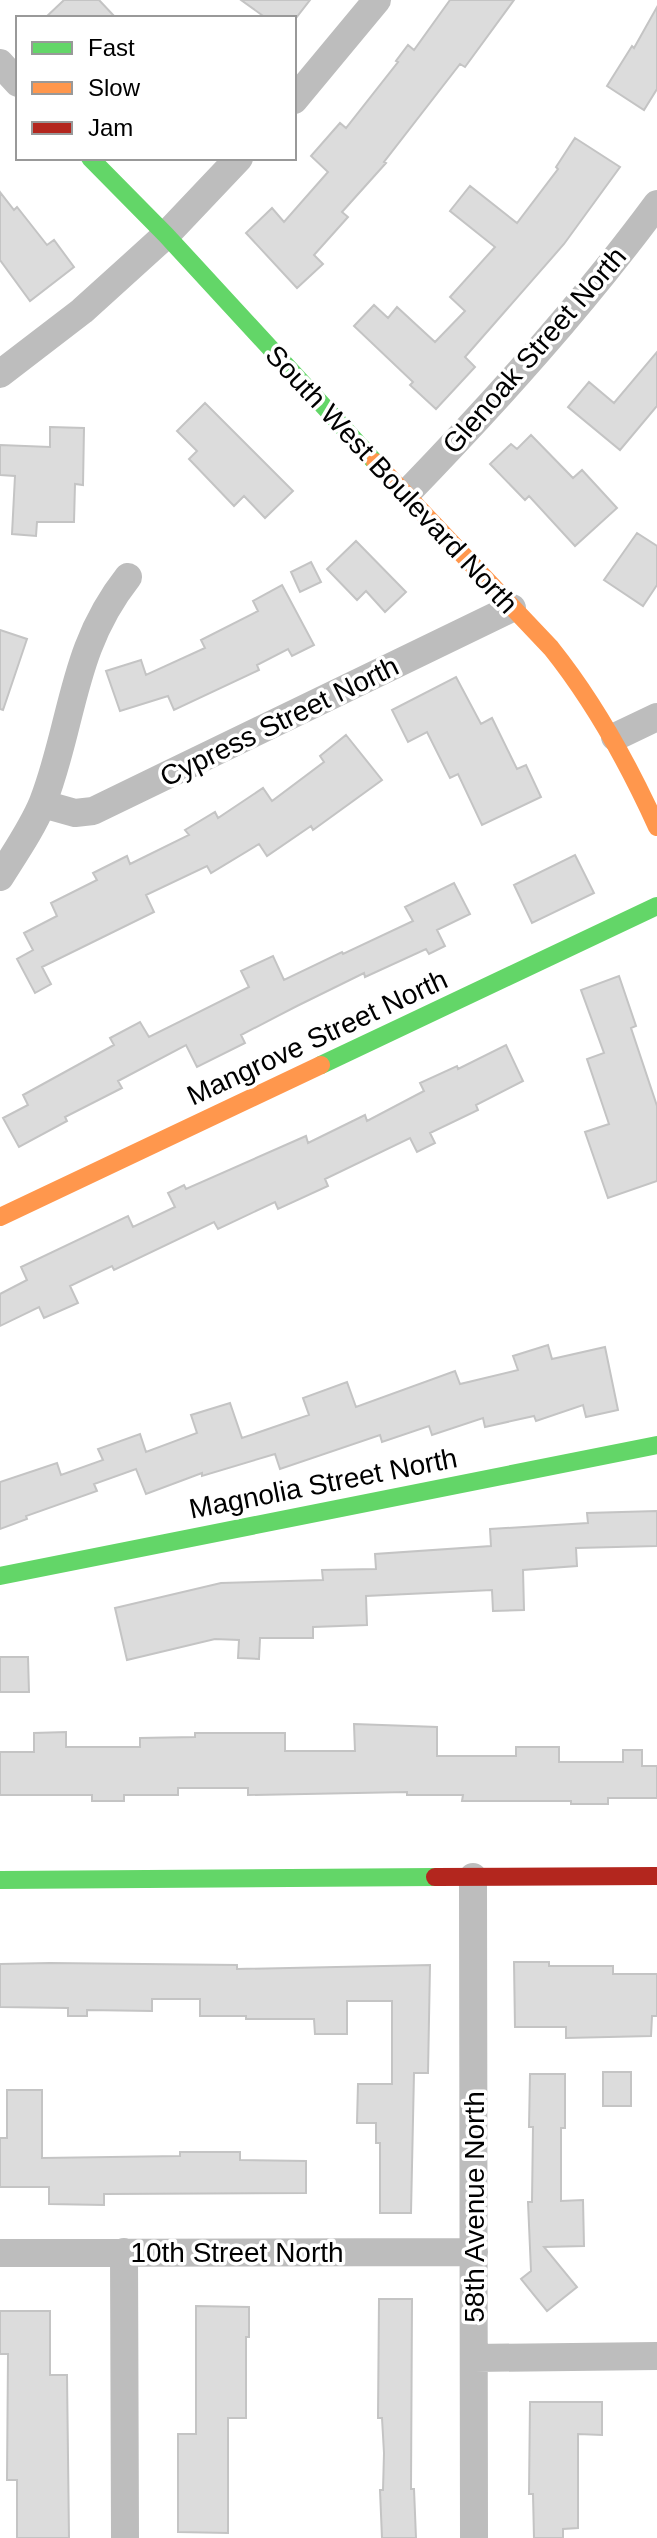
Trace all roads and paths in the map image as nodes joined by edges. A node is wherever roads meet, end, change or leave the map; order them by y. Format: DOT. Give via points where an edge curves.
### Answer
graph roads {
  1 [pos="377,0"];
  2 [pos="0,63"];
  3 [pos="16,81"];
  4 [pos="296,98"];
  5 [pos="92,160"];
  6 [pos="237,160"];
  7 [pos="657,204"];
  8 [pos="166,235"];
  9 [pos="0,374"];
  10 [pos="407,493"];
  11 [pos="128,577"];
  12 [pos="512,608"];
  13 [pos="657,717"];
  14 [pos="615,737"];
  15 [pos="43,804"];
  16 [pos="657,827"];
  17 [pos="0,877"];
  18 [pos="657,906"];
  19 [pos="0,1217"];
  20 [pos="657,1445"];
  21 [pos="0,1576"];
  22 [pos="657,1876"];
  23 [pos="473,1877"];
  24 [pos="0,1880"];
  25 [pos="124,2252"];
  26 [pos="474,2252"];
  27 [pos="0,2253"];
  28 [pos="657,2356"];
  29 [pos="474,2358"];
  30 [pos="125,2538"];
  31 [pos="474,2538"];
  1 -- 4 [label="street"];
  2 -- 3 [label="street"];
  5 -- 8 [label="street, South West Boulevard North"];
  6 -- 8 [label="street"];
  7 -- 10 [label="street, Glenoak Street North" via="503,394"];
  8 -- 9 [label="street" via="82,311"];
  8 -- 10 [label="street, South West Boulevard North"];
  10 -- 12 [label="street, South West Boulevard North"];
  11 -- 15 [label="street" via="88,644"];
  12 -- 14 [label="street, South West Boulevard North" via="584,688"];
  12 -- 15 [label="street, Cypress Street North" via="93,811 75,813"];
  13 -- 14 [label="street"];
  14 -- 16 [label="street, South West Boulevard North"];
  15 -- 17 [label="street"];
  18 -- 19 [label="street, Mangrove Street North"];
  20 -- 21 [label="street, Magnolia Street North"];
  22 -- 23 [label="street"];
  23 -- 24 [label="street"];
  23 -- 26 [label="street, 58th Avenue North"];
  25 -- 26 [label="street, 10th Street North"];
  25 -- 27 [label="street, 10th Street North"];
  25 -- 30 [label="street"];
  26 -- 29 [label="street, 58th Avenue North"];
  28 -- 29 [label="street"];
  29 -- 31 [label="street, 58th Avenue North"];
}
